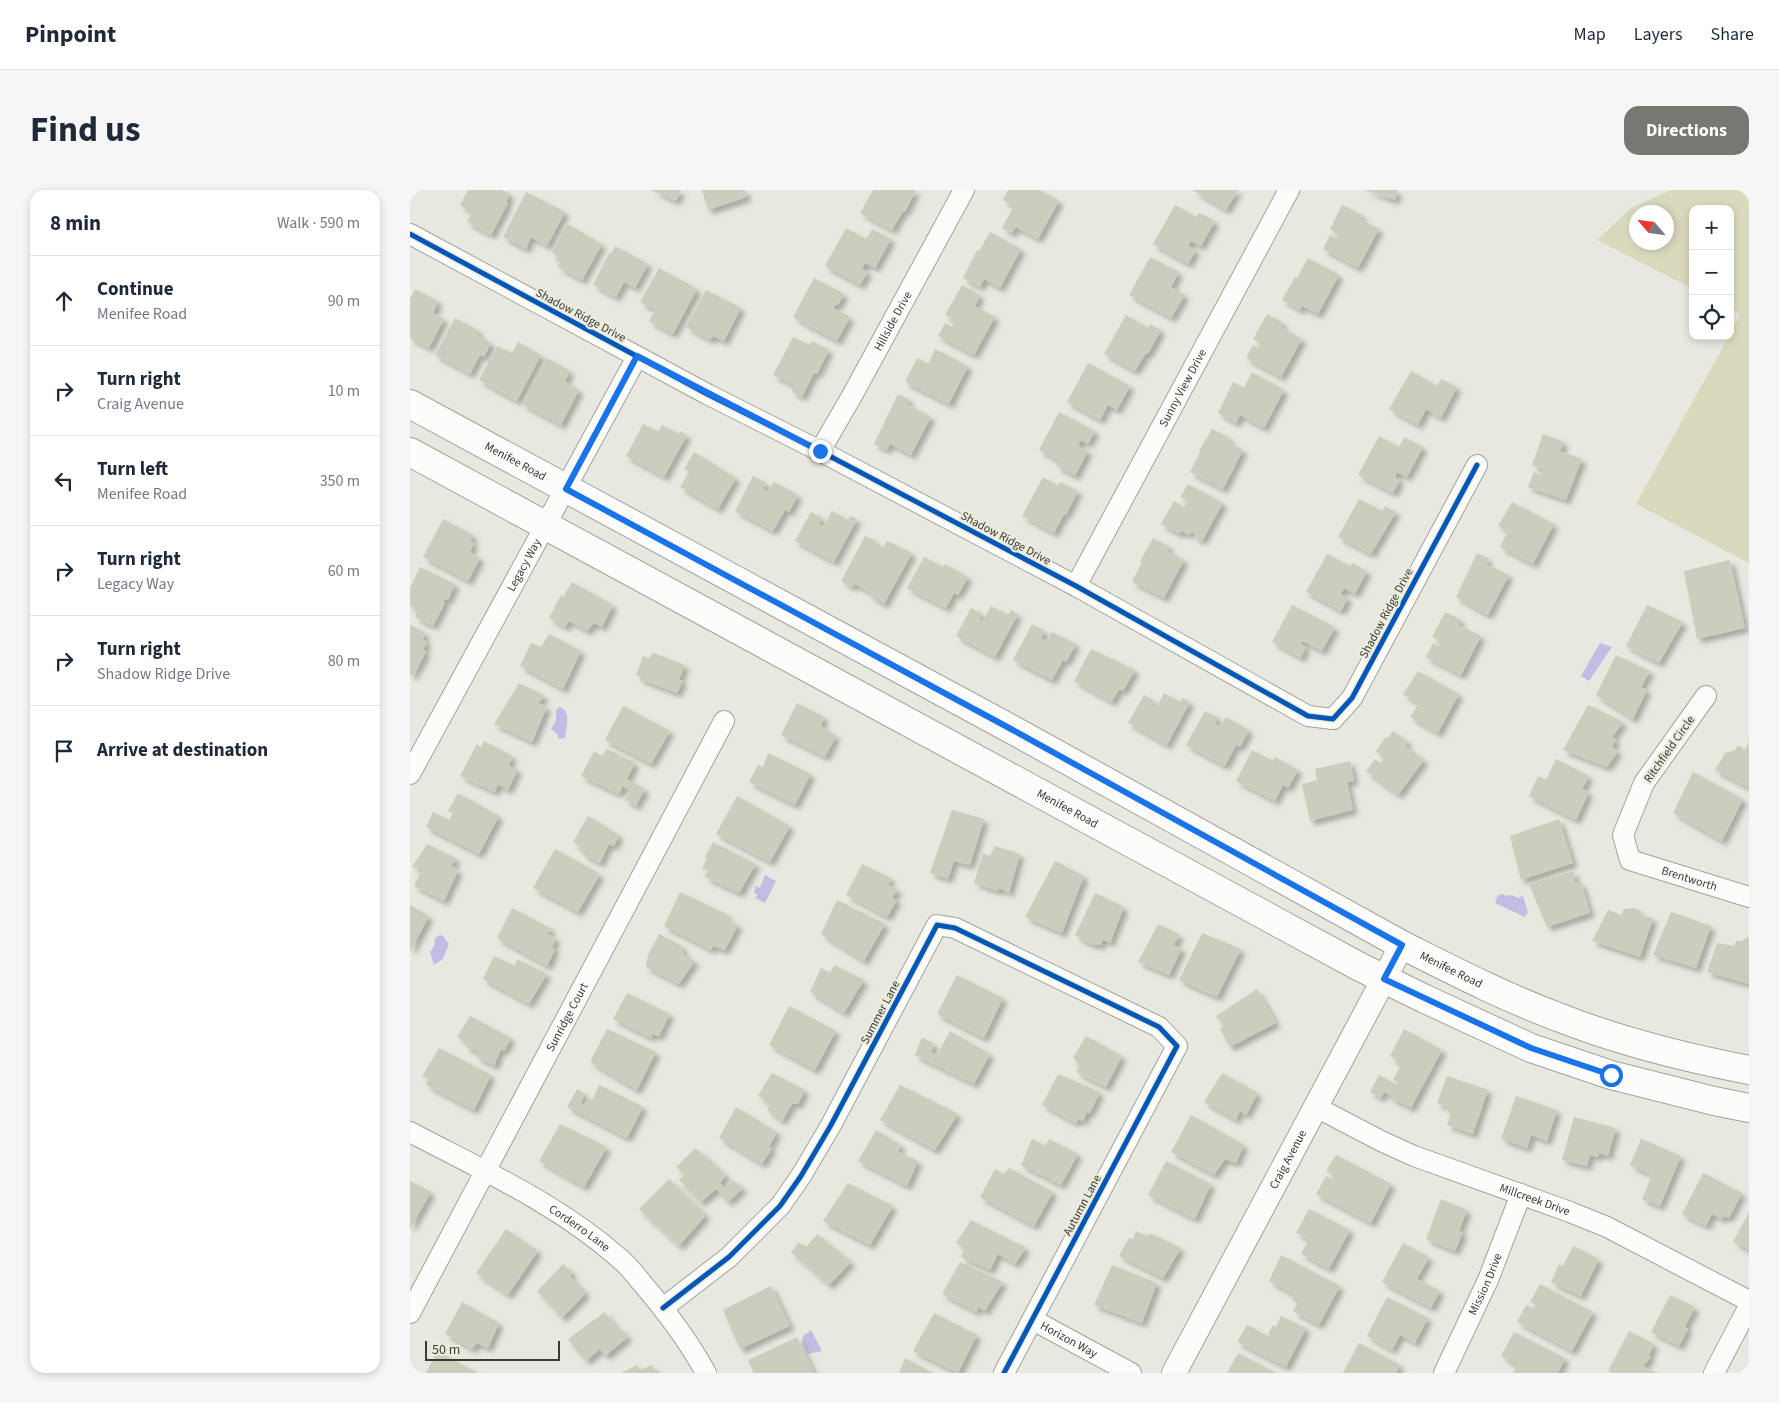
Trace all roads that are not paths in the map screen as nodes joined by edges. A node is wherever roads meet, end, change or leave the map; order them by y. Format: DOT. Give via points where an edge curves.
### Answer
graph roads {
  1 [pos="964,190"];
  2 [pos="1290,190"];
  3 [pos="410,234"];
  4 [pos="637,356"];
  5 [pos="410,404"];
  6 [pos="820,451"];
  7 [pos="410,452"];
  8 [pos="1477,465"];
  9 [pos="566,489"];
  10 [pos="545,526"];
  11 [pos="1076,586"];
  12 [pos="1706,696"];
  13 [pos="724,721"];
  14 [pos="410,774"];
  15 [pos="1630,860"];
  16 [pos="1749,897"];
  17 [pos="1402,945"];
  18 [pos="1384,979"];
  19 [pos="1177,1046"];
  20 [pos="1749,1070"];
  21 [pos="1316,1107"];
  22 [pos="1749,1108"];
  23 [pos="410,1132"];
  24 [pos="485,1171"];
  25 [pos="1521,1194"];
  26 [pos="1749,1301"];
  27 [pos="1749,1306"];
  28 [pos="663,1308"];
  29 [pos="410,1313"];
  30 [pos="1033,1320"];
  31 [pos="706,1373"];
  32 [pos="1004,1373"];
  33 [pos="1132,1373"];
  34 [pos="1174,1373"];
  35 [pos="1444,1373"];
  36 [pos="1714,1373"];
  1 -- 6 [label="street, Hillside Drive"];
  2 -- 11 [label="street, Sunny View Drive"];
  3 -- 4 [label="street, Shadow Ridge Drive"];
  4 -- 6 [label="street, Shadow Ridge Drive"];
  4 -- 9 [label="street, Legacy Way"];
  5 -- 9 [label="main road, Menifee Road"];
  6 -- 11 [label="street, Shadow Ridge Drive"];
  7 -- 10 [label="main road, Menifee Road"];
  8 -- 11 [label="street, Shadow Ridge Drive" via="1352,698 1334,718 1308,716"];
  9 -- 10 [label="street, Legacy Way"];
  9 -- 17 [label="main road, Menifee Road"];
  10 -- 14 [label="street, Legacy Way"];
  10 -- 18 [label="main road, Menifee Road"];
  12 -- 15 [label="street, Ritchfield Circle" via="1644,782 1623,835"];
  13 -- 24 [label="street, Sunridge Court"];
  15 -- 16 [label="street, Brentworth"];
  17 -- 18 [label="street, Craig Avenue"];
  17 -- 20 [label="main road, Menifee Road" via="1558,1017 1614,1036"];
  18 -- 21 [label="street, Craig Avenue"];
  18 -- 22 [label="main road, Menifee Road" via="1531,1048 1611,1075"];
  19 -- 28 [label="street, Summer Lane" via="1159,1027 955,928 937,925 831,1125 780,1206 729,1257"];
  19 -- 30 [label="street, Autumn Lane"];
  21 -- 25 [label="street, Millcreek Drive" via="1414,1156"];
  21 -- 34 [label="street, Craig Avenue"];
  23 -- 24 [label="street, Corderro Lane"];
  24 -- 28 [label="street, Corderro Lane" via="588,1232 621,1259"];
  24 -- 29 [label="street, Sunridge Court"];
  25 -- 26 [label="street, Millcreek Drive" via="1607,1227"];
  25 -- 35 [label="street, Mission Drive" via="1488,1280"];
  27 -- 36 [label="street"];
  28 -- 31 [label="street, Corderro Lane"];
  30 -- 32 [label="street, Autumn Lane"];
  30 -- 33 [label="street, Horizon Way"];
}
